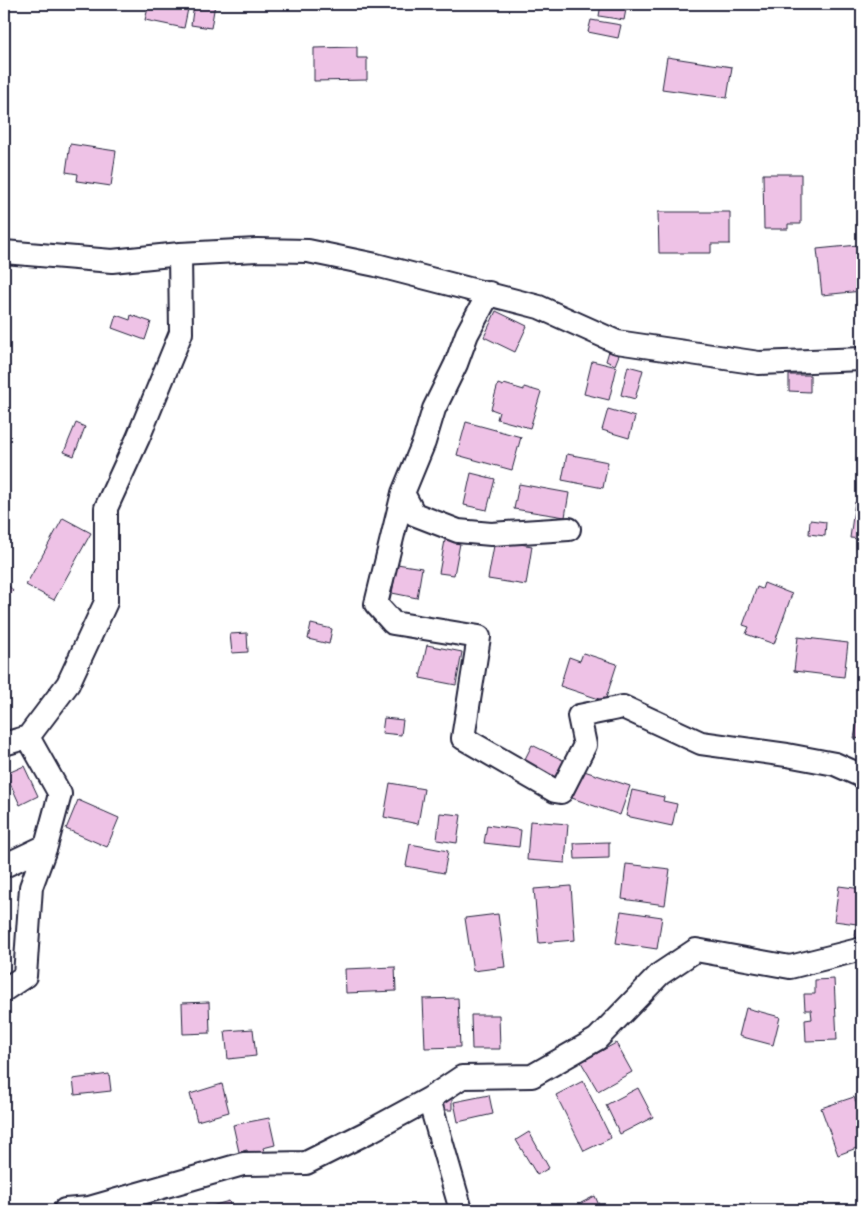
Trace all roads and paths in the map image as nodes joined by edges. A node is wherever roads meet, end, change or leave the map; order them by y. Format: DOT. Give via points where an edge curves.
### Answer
graph roads {
  1 [pos="4,252"];
  2 [pos="180,254"];
  3 [pos="489,293"];
  4 [pos="862,359"];
  5 [pos="402,493"];
  6 [pos="569,529"];
  7 [pos="28,737"];
  8 [pos="4,744"];
  9 [pos="862,776"];
  10 [pos="46,846"];
  11 [pos="4,866"];
  12 [pos="862,949"];
  13 [pos="4,990"];
  14 [pos="429,1098"];
  15 [pos="65,1210"];
  16 [pos="461,1210"];
  1 -- 2 [label="street" via="112,261"];
  2 -- 3 [label="street" via="308,250"];
  2 -- 7 [label="street" via="181,333 106,508 106,602 68,684"];
  3 -- 4 [label="street" via="539,307 617,342 759,363"];
  3 -- 5 [label="street" via="434,409"];
  5 -- 6 [label="street" via="414,514 458,531 491,534"];
  5 -- 9 [label="street" via="376,604 393,624 480,637 463,738 561,792 585,745 580,716 623,707 701,743 835,764"];
  7 -- 8 [label="street"];
  7 -- 10 [label="street" via="60,794"];
  10 -- 11 [label="street"];
  10 -- 13 [label="street" via="31,887 25,976"];
  12 -- 14 [label="street" via="790,967 696,950 660,974 597,1039 540,1072 532,1076 462,1077"];
  14 -- 15 [label="street" via="306,1162 243,1164 89,1208"];
  14 -- 16 [label="street"];
}
